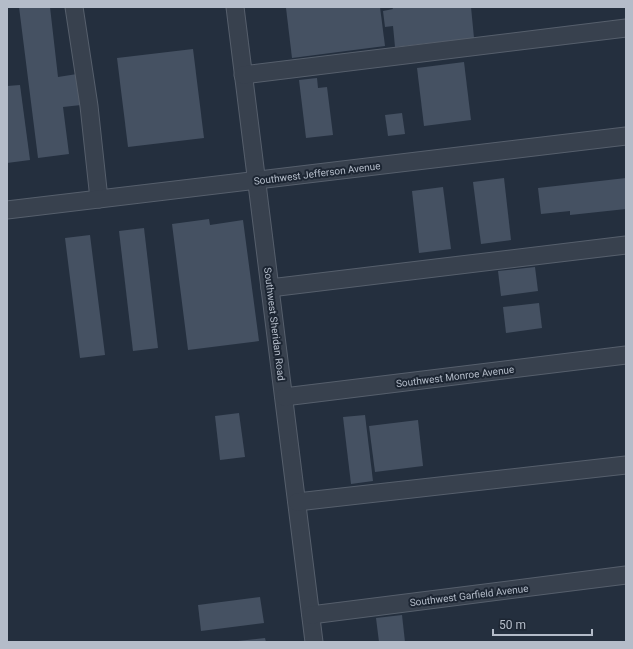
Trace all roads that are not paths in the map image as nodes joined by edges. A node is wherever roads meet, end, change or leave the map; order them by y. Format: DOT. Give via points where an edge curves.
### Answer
graph roads {
  1 [pos="74,7"];
  2 [pos="234,7"];
  3 [pos="626,28"];
  4 [pos="243,75"];
  5 [pos="626,136"];
  6 [pos="256,181"];
  7 [pos="99,199"];
  8 [pos="7,210"];
  9 [pos="626,245"];
  10 [pos="270,288"];
  11 [pos="626,355"];
  12 [pos="284,397"];
  13 [pos="626,465"];
  14 [pos="297,502"];
  15 [pos="626,575"];
  16 [pos="311,615"];
  17 [pos="314,642"];
  1 -- 7 [label="street" via="89,106"];
  2 -- 4 [label="street, Southwest Sheridan Road"];
  3 -- 4 [label="street"];
  4 -- 6 [label="street, Southwest Sheridan Road"];
  5 -- 6 [label="street, Southwest Jefferson Avenue"];
  6 -- 7 [label="street, Southwest Jefferson Avenue"];
  6 -- 10 [label="street, Southwest Sheridan Road"];
  7 -- 8 [label="street, Southwest Jefferson Avenue"];
  9 -- 10 [label="street"];
  10 -- 12 [label="street, Southwest Sheridan Road"];
  11 -- 12 [label="street, Southwest Monroe Avenue"];
  12 -- 14 [label="street, Southwest Sheridan Road"];
  13 -- 14 [label="street"];
  14 -- 16 [label="street, Southwest Sheridan Road"];
  15 -- 16 [label="street, Southwest Garfield Avenue"];
  16 -- 17 [label="street, Southwest Sheridan Road"];
}
